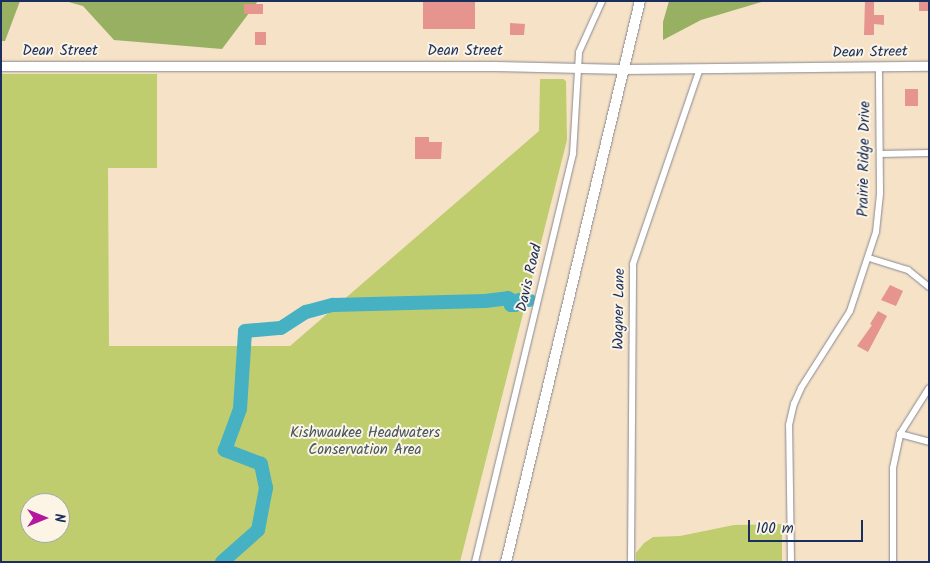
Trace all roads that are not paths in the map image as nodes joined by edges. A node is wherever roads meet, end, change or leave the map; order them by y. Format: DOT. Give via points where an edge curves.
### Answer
graph roads {
  1 [pos="602,1"];
  2 [pos="640,1"];
  3 [pos="1,66"];
  4 [pos="578,66"];
  5 [pos="929,66"];
  6 [pos="878,67"];
  7 [pos="700,68"];
  8 [pos="624,69"];
  9 [pos="929,153"];
  10 [pos="880,154"];
  11 [pos="869,258"];
  12 [pos="929,287"];
  13 [pos="929,388"];
  14 [pos="900,434"];
  15 [pos="929,442"];
  16 [pos="475,562"];
  17 [pos="506,562"];
  18 [pos="631,562"];
  19 [pos="791,562"];
  20 [pos="893,562"];
  1 -- 4 [label="street, Davis Road" via="584,39"];
  2 -- 8 [label="main road"];
  3 -- 4 [label="street, Dean Street"];
  4 -- 8 [label="street, Dean Street"];
  4 -- 16 [label="street, Davis Road" via="573,154"];
  5 -- 6 [label="street, Dean Street"];
  6 -- 7 [label="street, Dean Street"];
  6 -- 10 [label="street, Prairie Ridge Drive"];
  7 -- 8 [label="street, Dean Street"];
  7 -- 18 [label="street, Wagner Lane" via="633,264"];
  8 -- 17 [label="main road"];
  9 -- 10 [label="street"];
  10 -- 11 [label="street, Prairie Ridge Drive" via="876,232"];
  11 -- 12 [label="street" via="908,270"];
  11 -- 19 [label="street, Prairie Ridge Drive" via="850,311 794,404 789,425"];
  13 -- 14 [label="street"];
  14 -- 15 [label="street"];
  14 -- 20 [label="street" via="893,468"];
}
